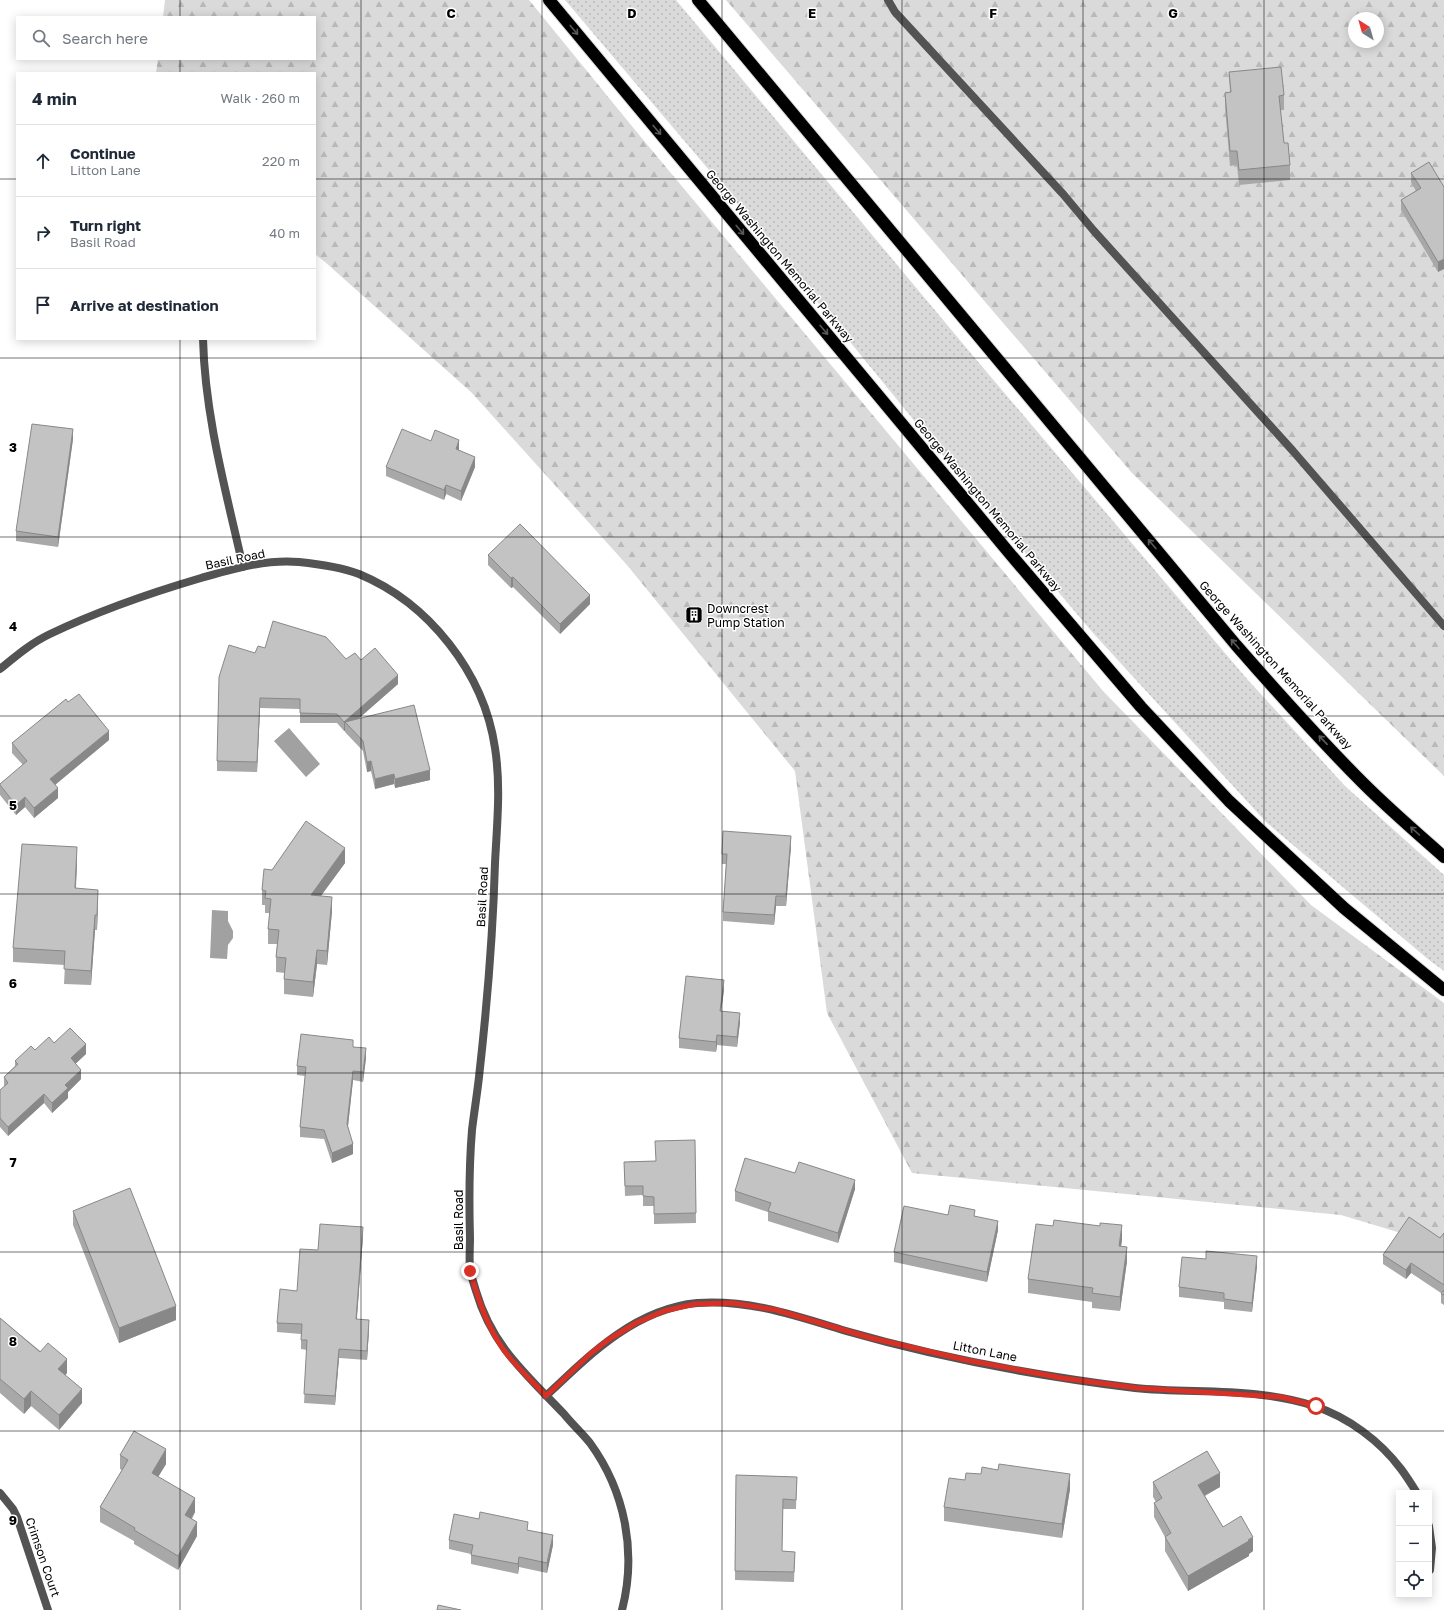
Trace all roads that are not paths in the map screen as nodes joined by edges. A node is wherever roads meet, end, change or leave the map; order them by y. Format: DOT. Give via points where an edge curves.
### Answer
graph roads {
  1 [pos="549,0"];
  2 [pos="698,0"];
  3 [pos="888,0"];
  4 [pos="203,340"];
  5 [pos="243,567"];
  6 [pos="1444,626"];
  7 [pos="0,669"];
  8 [pos="1444,857"];
  9 [pos="1444,990"];
  10 [pos="546,1396"];
  11 [pos="1415,1490"];
  12 [pos="0,1494"];
  13 [pos="48,1610"];
  14 [pos="622,1610"];
  1 -- 9 [label="highway, George Washington Memorial Parkway, one-way" via="1011,555 1141,707 1235,807 1344,908"];
  8 -- 2 [label="highway, George Washington Memorial Parkway, one-way" via="1363,783 1280,695"];
  3 -- 6 [label="street" via="895,12 1063,194 1293,451"];
  4 -- 5 [label="street" via="206,392 217,456"];
  5 -- 7 [label="street, Basil Road" via="171,587 109,609 55,632 21,652"];
  5 -- 10 [label="street, Basil Road" via="288,561 323,564 357,573 388,588 417,610 445,638 468,670 484,705 495,744 499,780 493,922 472,1133 470,1271 481,1309 496,1339 510,1358"];
  10 -- 11 [label="street, Litton Lane" via="590,1354 636,1323 664,1311 695,1304 732,1303 776,1310 871,1338 966,1360 1062,1378 1137,1388 1281,1397 1316,1406 1346,1420 1377,1443 1401,1469"];
  10 -- 14 [label="street, Basil Road" via="588,1441 607,1469 620,1499 627,1532 629,1566"];
  12 -- 13 [label="street, Crimson Court" via="17,1517"];
}
